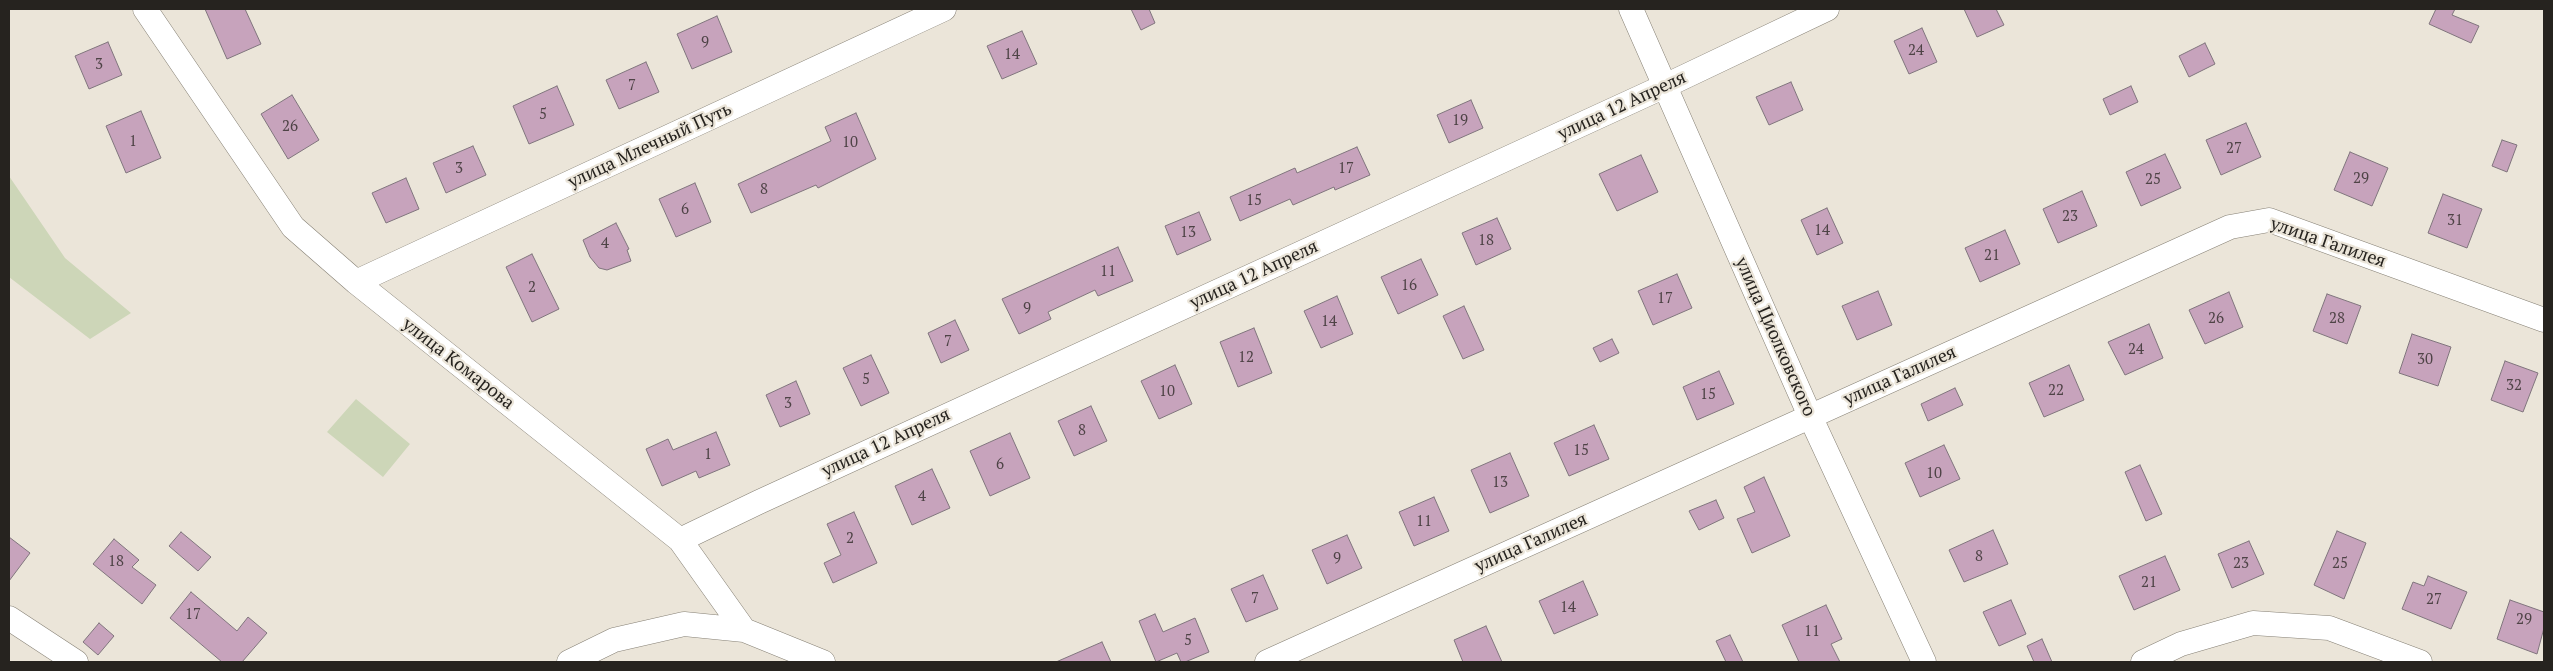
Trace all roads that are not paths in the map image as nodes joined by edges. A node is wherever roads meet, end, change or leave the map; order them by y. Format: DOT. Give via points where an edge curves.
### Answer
graph roads {
  1 [pos="145,9"];
  2 [pos="944,9"];
  3 [pos="1631,9"];
  4 [pos="1828,9"];
  5 [pos="1665,86"];
  6 [pos="356,282"];
  7 [pos="2544,320"];
  8 [pos="1810,416"];
  9 [pos="680,540"];
  10 [pos="9,618"];
  11 [pos="744,630"];
  12 [pos="76,662"];
  13 [pos="569,662"];
  14 [pos="823,662"];
  15 [pos="1267,662"];
  16 [pos="1924,662"];
  17 [pos="2143,662"];
  18 [pos="2420,662"];
  1 -- 6 [label="street, улица Комарова" via="293,227"];
  2 -- 6 [label="street, улица Млечный Путь"];
  3 -- 5 [label="street, улица Циолковского"];
  4 -- 5 [label="street, улица 12 Апреля"];
  5 -- 8 [label="street, улица Циолковского"];
  5 -- 9 [label="street, улица 12 Апреля"];
  6 -- 9 [label="street, улица Комарова"];
  7 -- 8 [label="street, улица Галилея" via="2269,220 2230,227"];
  8 -- 15 [label="street, улица Галилея"];
  8 -- 16 [label="street, улица Циолковского"];
  9 -- 11 [label="street, улица Комарова"];
  10 -- 12 [label="street"];
  11 -- 13 [label="street" via="684,624 614,640"];
  11 -- 14 [label="street"];
  17 -- 18 [label="street" via="2181,644 2252,623 2329,628"];
}
